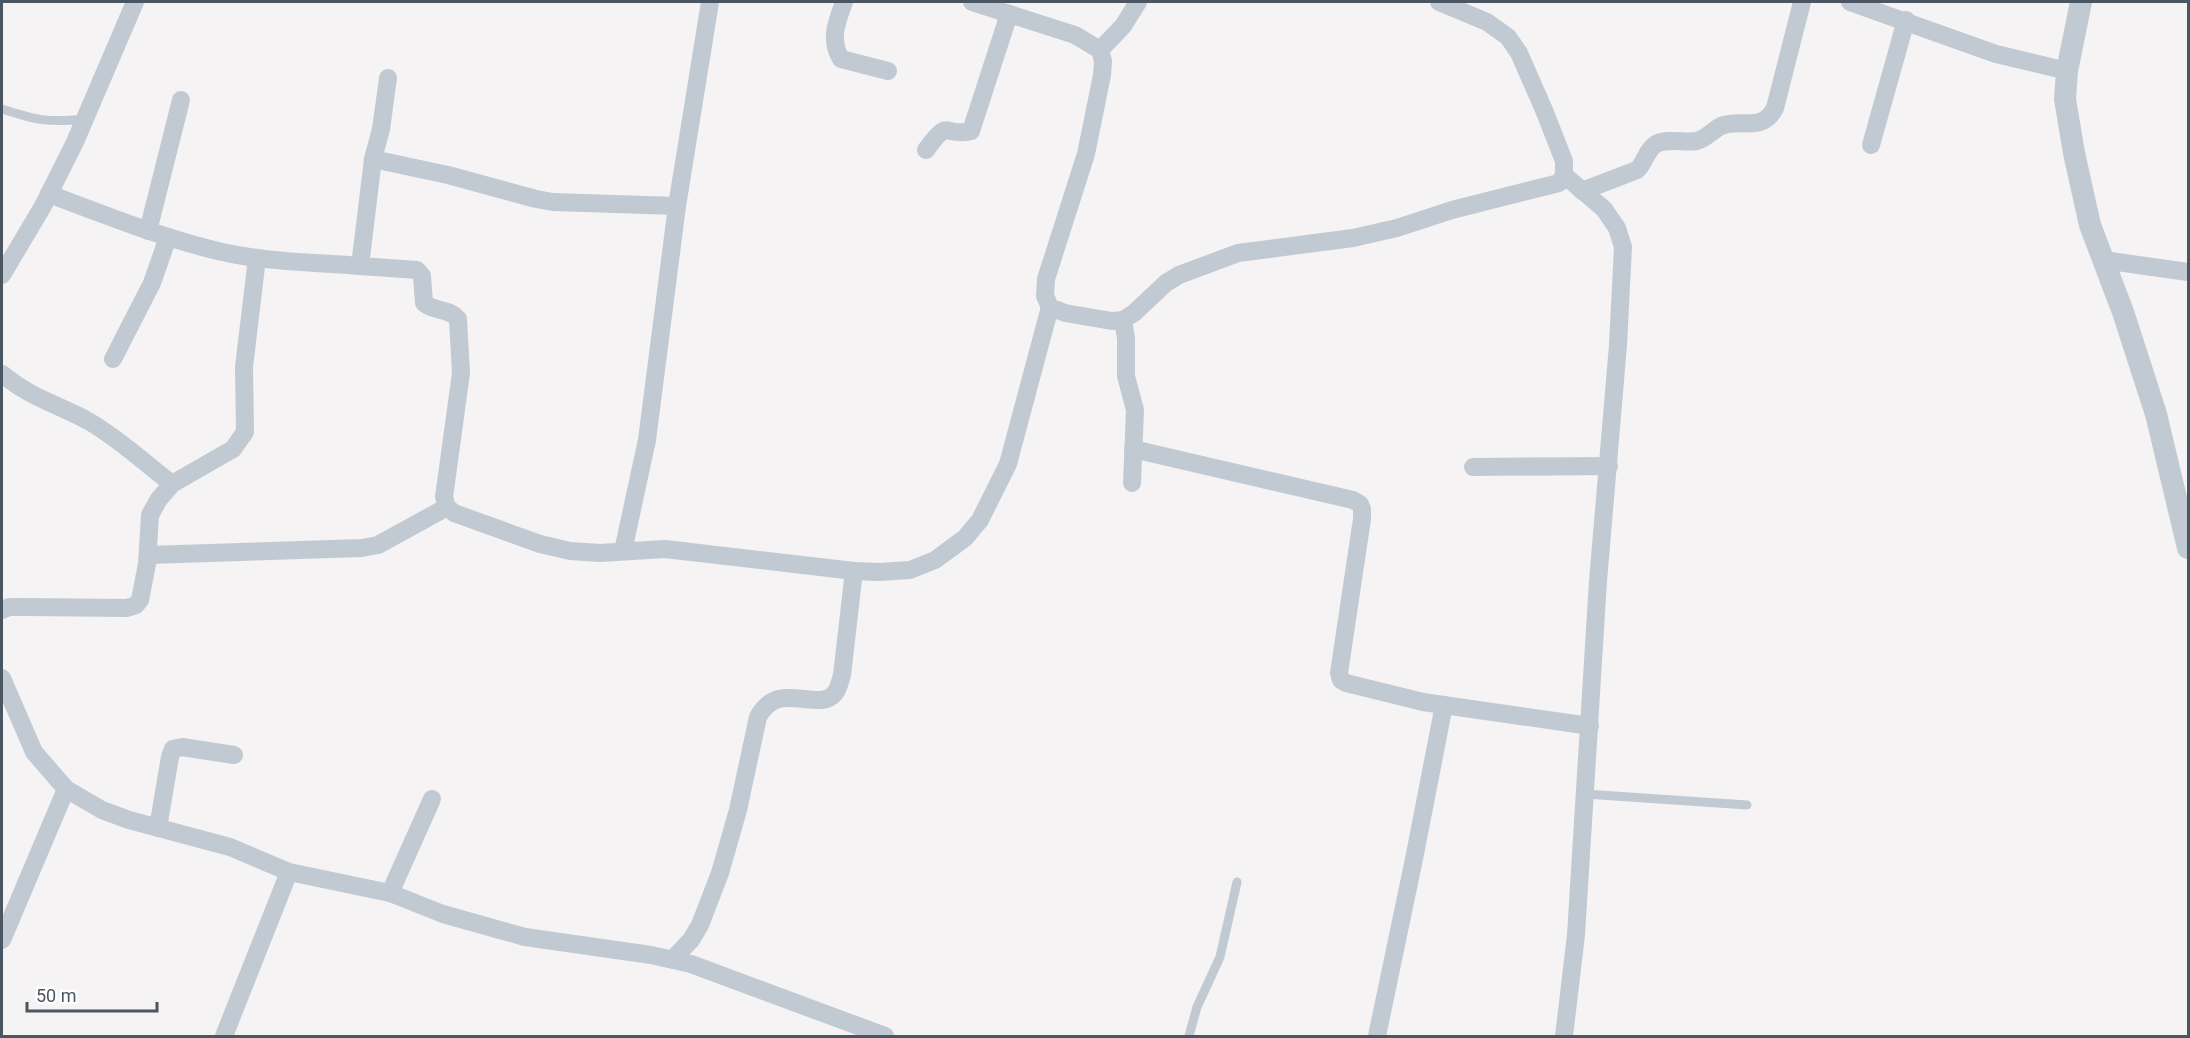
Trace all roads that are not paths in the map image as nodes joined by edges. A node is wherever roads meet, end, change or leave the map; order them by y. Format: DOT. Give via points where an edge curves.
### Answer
graph roads {
  1 [pos="135,2"];
  2 [pos="710,2"];
  3 [pos="844,2"];
  4 [pos="972,2"];
  5 [pos="1138,2"];
  6 [pos="1439,2"];
  7 [pos="1802,2"];
  8 [pos="1850,2"];
  9 [pos="2081,2"];
  10 [pos="1009,14"];
  11 [pos="1906,20"];
  12 [pos="1100,50"];
  13 [pos="888,71"];
  14 [pos="2067,71"];
  15 [pos="388,78"];
  16 [pos="181,100"];
  17 [pos="2,109"];
  18 [pos="85,119"];
  19 [pos="1871,145"];
  20 [pos="926,150"];
  21 [pos="373,159"];
  22 [pos="1564,175"];
  23 [pos="1581,191"];
  24 [pos="49,194"];
  25 [pos="676,206"];
  26 [pos="148,231"];
  27 [pos="168,237"];
  28 [pos="256,258"];
  29 [pos="2103,260"];
  30 [pos="360,266"];
  31 [pos="2188,272"];
  32 [pos="2,275"];
  33 [pos="1058,310"];
  34 [pos="1123,320"];
  35 [pos="113,359"];
  36 [pos="2,374"];
  37 [pos="1133,449"];
  38 [pos="1609,466"];
  39 [pos="1473,467"];
  40 [pos="1132,483"];
  41 [pos="172,484"];
  42 [pos="447,507"];
  43 [pos="2188,548"];
  44 [pos="623,551"];
  45 [pos="148,555"];
  46 [pos="854,571"];
  47 [pos="2,610"];
  48 [pos="2,678"];
  49 [pos="1444,705"];
  50 [pos="1590,726"];
  51 [pos="234,755"];
  52 [pos="66,789"];
  53 [pos="1585,794"];
  54 [pos="432,799"];
  55 [pos="1747,805"];
  56 [pos="158,828"];
  57 [pos="289,872"];
  58 [pos="1237,882"];
  59 [pos="390,893"];
  60 [pos="2,940"];
  61 [pos="673,959"];
  62 [pos="224,1036"];
  63 [pos="885,1036"];
  64 [pos="1189,1036"];
  65 [pos="1377,1036"];
  66 [pos="1564,1036"];
  1 -- 18 [label="street"];
  2 -- 25 [label="street"];
  3 -- 13 [label="street" via="834,34 841,59"];
  4 -- 10 [label="street"];
  5 -- 12 [label="street" via="1123,26"];
  6 -- 22 [label="street" via="1487,22 1514,45 1564,161"];
  7 -- 23 [label="street" via="1771,116 1760,123 1722,126 1696,141 1659,142 1650,148 1637,170"];
  8 -- 11 [label="street"];
  9 -- 14 [label="street"];
  10 -- 12 [label="street" via="1074,35"];
  10 -- 20 [label="street" via="971,131 944,130"];
  11 -- 14 [label="street" via="1996,54"];
  11 -- 19 [label="street"];
  12 -- 33 [label="street" via="1102,75 1086,154 1046,279 1045,296"];
  14 -- 29 [label="street" via="2065,99 2070,135 2087,214"];
  15 -- 21 [label="street"];
  16 -- 26 [label="street"];
  17 -- 18 [label="lane" via="39,121"];
  18 -- 24 [label="street"];
  21 -- 25 [label="street" via="536,200"];
  21 -- 30 [label="street"];
  22 -- 23 [label="street"];
  22 -- 34 [label="street" via="1559,183 1545,188 1452,210 1397,228 1214,260 1166,283"];
  23 -- 38 [label="street" via="1604,209 1617,228 1623,247"];
  24 -- 26 [label="street"];
  24 -- 32 [label="street"];
  25 -- 44 [label="street" via="646,440"];
  26 -- 27 [label="street"];
  27 -- 28 [label="street"];
  27 -- 35 [label="street" via="152,283"];
  28 -- 30 [label="street"];
  28 -- 41 [label="street" via="244,367 243,437 233,450"];
  29 -- 31 [label="street"];
  29 -- 43 [label="street" via="2156,414"];
  30 -- 42 [label="street" via="417,270 422,276 424,303 458,319 461,373 444,497"];
  33 -- 34 [label="street"];
  33 -- 46 [label="street" via="1008,464 980,520 965,538 935,560 910,570"];
  34 -- 37 [label="street" via="1127,383 1135,410"];
  36 -- 41 [label="street" via="39,400 91,423"];
  37 -- 40 [label="street"];
  37 -- 49 [label="street" via="1320,491 1360,504 1362,519 1341,680 1368,690"];
  38 -- 39 [label="street"];
  38 -- 50 [label="street"];
  41 -- 45 [label="street" via="150,515"];
  42 -- 44 [label="street" via="454,513 570,552"];
  42 -- 45 [label="street" via="378,545 362,548"];
  44 -- 46 [label="street" via="665,549"];
  45 -- 47 [label="street" via="140,600 127,608"];
  46 -- 61 [label="street" via="837,691 823,699 778,698 763,708 720,873 700,925"];
  48 -- 52 [label="street" via="34,752"];
  49 -- 50 [label="street"];
  49 -- 65 [label="street"];
  50 -- 53 [label="street"];
  51 -- 56 [label="street" via="173,749"];
  52 -- 56 [label="street" via="102,810"];
  52 -- 60 [label="street"];
  53 -- 55 [label="lane"];
  53 -- 66 [label="street" via="1576,935"];
  54 -- 59 [label="street"];
  56 -- 57 [label="street" via="230,847"];
  57 -- 59 [label="street"];
  57 -- 62 [label="street"];
  58 -- 64 [label="lane" via="1220,957 1205,985"];
  59 -- 61 [label="street" via="443,915 525,937"];
  61 -- 63 [label="street"];
}
